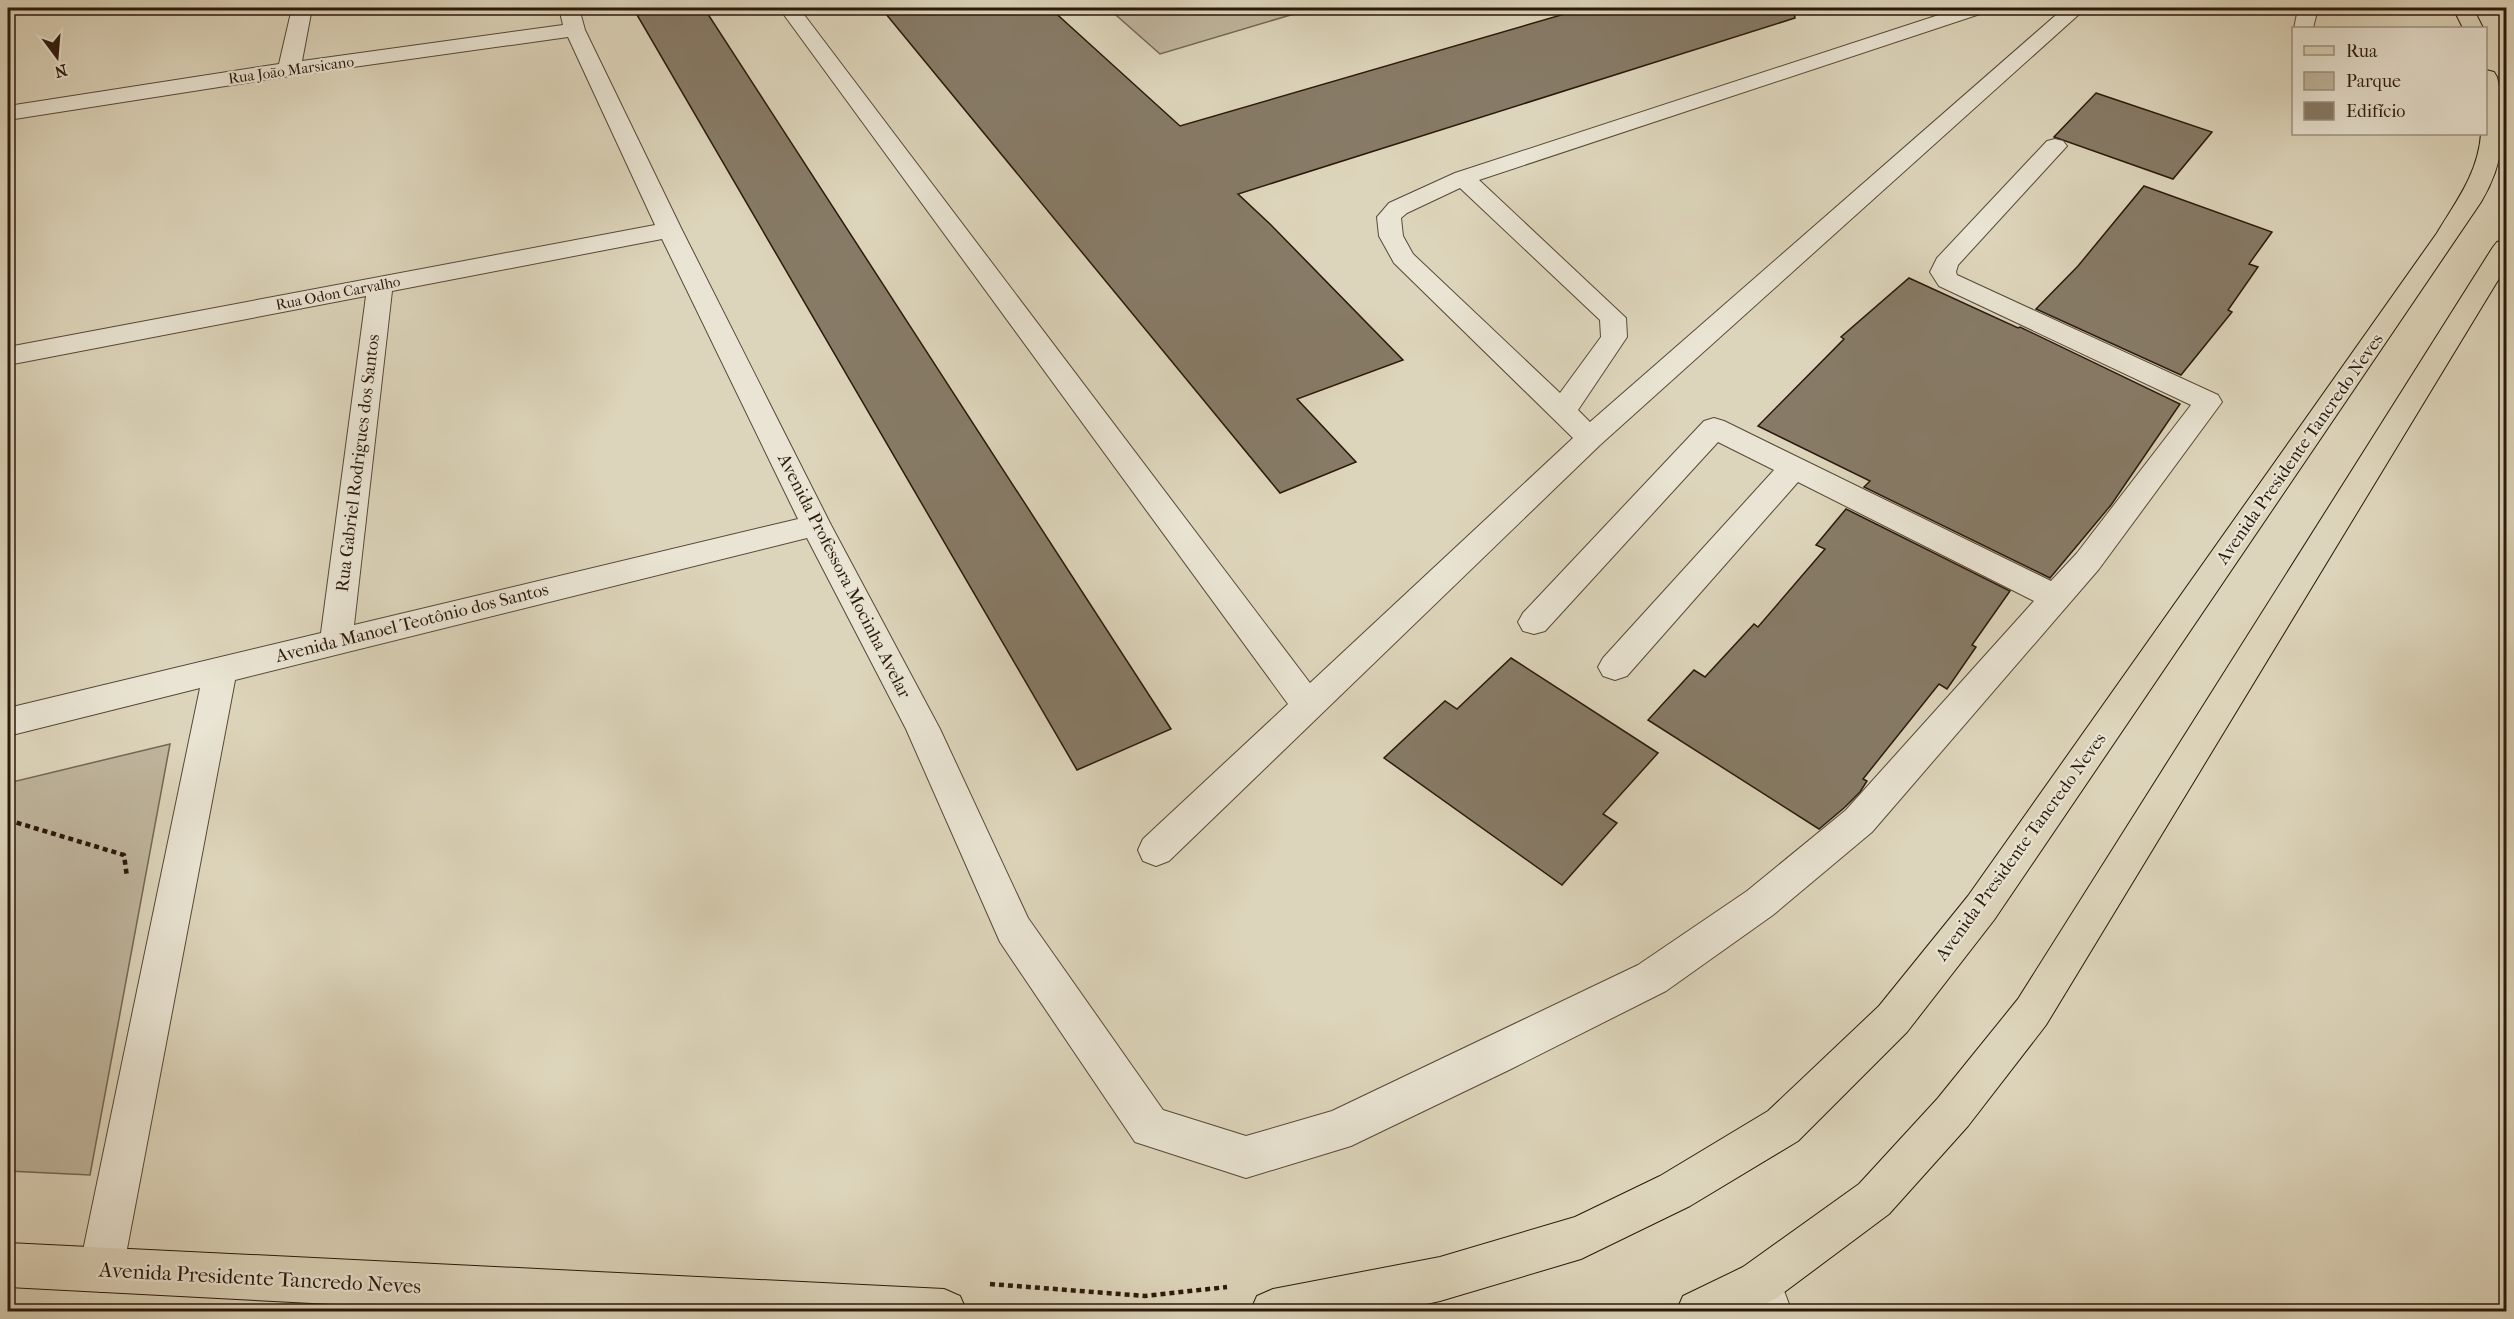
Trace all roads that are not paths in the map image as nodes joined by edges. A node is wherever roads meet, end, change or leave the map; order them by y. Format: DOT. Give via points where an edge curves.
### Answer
graph roads {
  1 [pos="302,8"];
  2 [pos="568,8"];
  3 [pos="789,8"];
  4 [pos="1979,8"];
  5 [pos="2076,8"];
  6 [pos="2308,8"];
  7 [pos="2463,8"];
  8 [pos="2303,27"];
  9 [pos="2472,27"];
  10 [pos="575,30"];
  11 [pos="289,69"];
  12 [pos="2487,81"];
  13 [pos="8,113"];
  14 [pos="2489,127"];
  15 [pos="2055,146"];
  16 [pos="1463,178"];
  17 [pos="670,230"];
  18 [pos="2506,247"];
  19 [pos="380,285"];
  20 [pos="8,356"];
  21 [pos="1562,411"];
  22 [pos="1590,438"];
  23 [pos="1794,467"];
  24 [pos="816,525"];
  25 [pos="2055,597"];
  26 [pos="1534,621"];
  27 [pos="336,641"];
  28 [pos="1615,667"];
  29 [pos="220,671"];
  30 [pos="1308,706"];
  31 [pos="8,722"];
  32 [pos="1156,850"];
  33 [pos="8,1265"];
  34 [pos="101,1270"];
  35 [pos="1764,1297"];
  36 [pos="944,1311"];
  37 [pos="1273,1311"];
  38 [pos="1699,1311"];
  1 -- 11 [label="street"];
  2 -- 10 [label="street, Avenida Professora Mocinha Avelar"];
  3 -- 30 [label="street"];
  4 -- 16 [label="street"];
  5 -- 22 [label="street"];
  6 -- 8 [label="street"];
  7 -- 9 [label="main road"];
  10 -- 11 [label="street, Rua João Marsicano"];
  10 -- 17 [label="street, Avenida Professora Mocinha Avelar"];
  11 -- 13 [label="street, Rua João Marsicano"];
  12 -- 14 [label="main road, Avenida Presidente Tancredo Neves"];
  14 -- 37 [label="main road, Avenida Presidente Tancredo Neves" via="2487,168 2449,234 1981,908 1893,1019 1782,1126 1675,1191 1581,1237 1440,1279"];
  15 -- 25 [label="street" via="1946,263 1943,272 1948,280 2208,402 2088,561"];
  16 -- 21 [label="street" via="1613,318 1614,337"];
  16 -- 21 [label="street" via="1398,208 1389,217 1391,236 1403,258"];
  17 -- 19 [label="street, Rua Odon Carvalho"];
  17 -- 24 [label="street, Avenida Professora Mocinha Avelar"];
  18 -- 35 [label="main road" via="2032,1012 1953,1112 1874,1199"];
  19 -- 20 [label="street, Rua Odon Carvalho"];
  19 -- 27 [label="street, Rua Gabriel Rodrigues dos Santos"];
  21 -- 22 [label="street"];
  22 -- 30 [label="street"];
  23 -- 25 [label="street"];
  23 -- 26 [label="street" via="1714,428"];
  23 -- 28 [label="street"];
  24 -- 25 [label="street, Avenida Professora Mocinha Avelar" via="922,729 1014,930 1150,1127 1246,1157 1336,1131 1652,978 1760,903 1859,820"];
  24 -- 27 [label="street, Avenida Manoel Teotônio dos Santos"];
  27 -- 29 [label="street, Avenida Manoel Teotônio dos Santos"];
  29 -- 31 [label="street, Avenida Manoel Teotônio dos Santos"];
  29 -- 34 [label="street"];
  30 -- 32 [label="street"];
  33 -- 34 [label="main road, Avenida Presidente Tancredo Neves"];
  34 -- 36 [label="main road, Avenida Presidente Tancredo Neves"];
  35 -- 38 [label="main road"];
}
